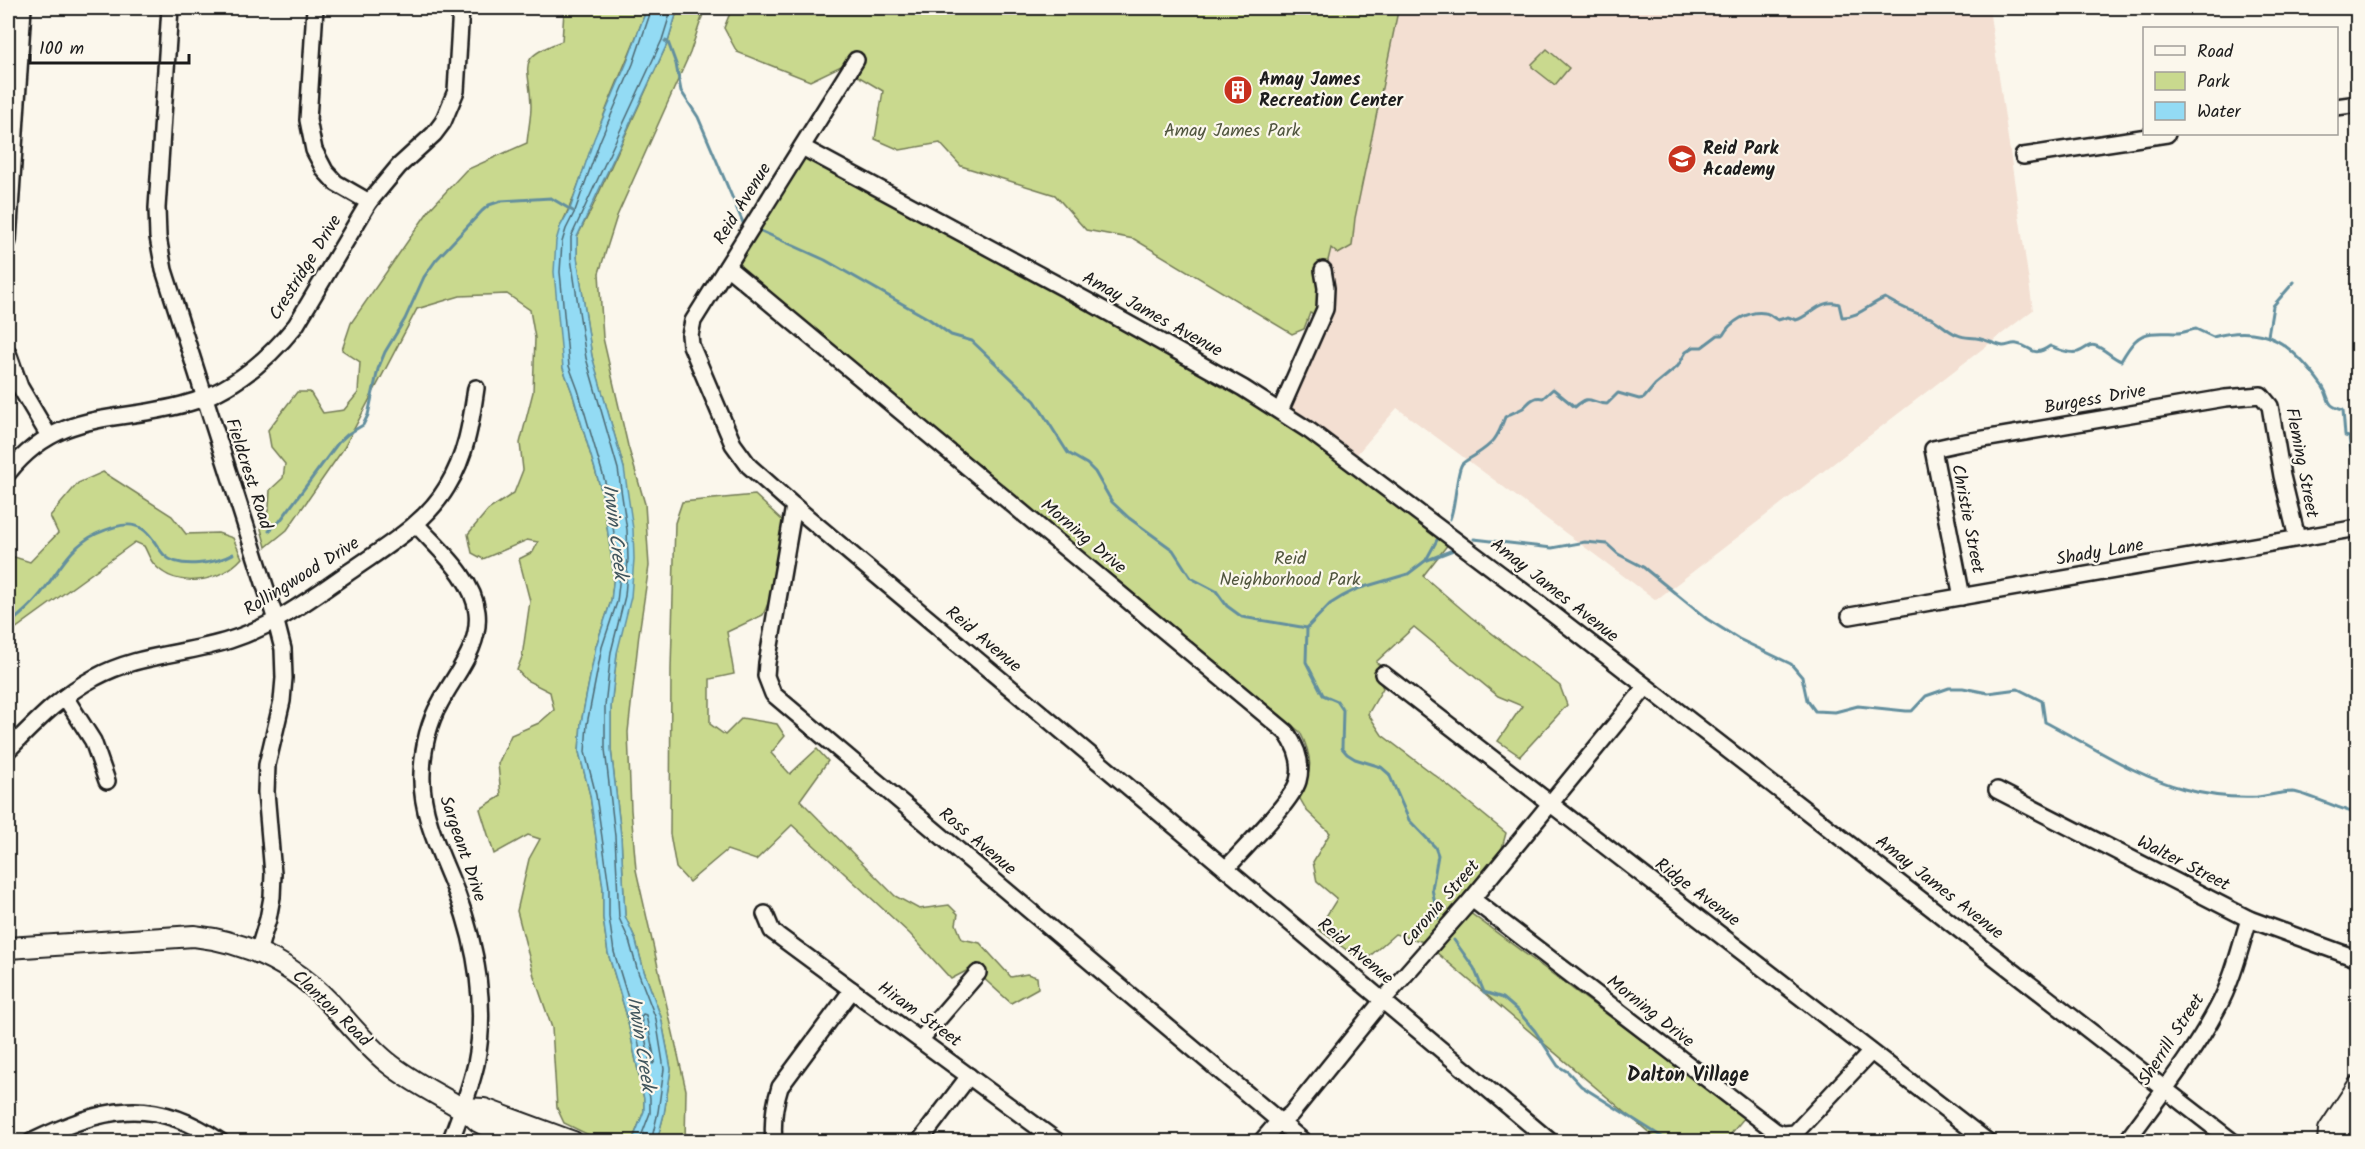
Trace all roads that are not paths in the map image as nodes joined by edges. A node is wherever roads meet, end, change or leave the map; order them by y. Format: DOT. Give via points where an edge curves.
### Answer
graph roads {
  1 [pos="23,8"];
  2 [pos="170,8"];
  3 [pos="315,8"];
  4 [pos="461,8"];
  5 [pos="856,60"];
  6 [pos="2358,104"];
  7 [pos="2338,107"];
  8 [pos="2160,135"];
  9 [pos="802,147"];
  10 [pos="2023,156"];
  11 [pos="369,202"];
  12 [pos="8,241"];
  13 [pos="727,267"];
  14 [pos="1323,270"];
  15 [pos="8,353"];
  16 [pos="476,388"];
  17 [pos="2264,397"];
  18 [pos="203,398"];
  19 [pos="1280,411"];
  20 [pos="49,436"];
  21 [pos="1933,449"];
  22 [pos="8,473"];
  23 [pos="794,506"];
  24 [pos="416,524"];
  25 [pos="2358,528"];
  26 [pos="2297,538"];
  27 [pos="1962,597"];
  28 [pos="1850,616"];
  29 [pos="276,621"];
  30 [pos="1383,674"];
  31 [pos="1646,687"];
  32 [pos="65,697"];
  33 [pos="8,750"];
  34 [pos="107,781"];
  35 [pos="1997,790"];
  36 [pos="1550,805"];
  37 [pos="1226,869"];
  38 [pos="1472,899"];
  39 [pos="765,914"];
  40 [pos="2249,919"];
  41 [pos="8,948"];
  42 [pos="258,952"];
  43 [pos="2358,959"];
  44 [pos="978,973"];
  45 [pos="852,990"];
  46 [pos="1383,1000"];
  47 [pos="921,1039"];
  48 [pos="1871,1052"];
  49 [pos="969,1076"];
  50 [pos="2358,1086"];
  51 [pos="2165,1088"];
  52 [pos="462,1108"];
  53 [pos="2358,1116"];
  54 [pos="1281,1122"];
  55 [pos="1802,1136"];
  56 [pos="31,1142"];
  57 [pos="221,1142"];
  58 [pos="450,1142"];
  59 [pos="530,1142"];
  60 [pos="573,1142"];
  61 [pos="774,1142"];
  62 [pos="920,1142"];
  63 [pos="1058,1142"];
  64 [pos="1261,1142"];
  65 [pos="1304,1142"];
  66 [pos="1551,1142"];
  67 [pos="1988,1142"];
  68 [pos="2126,1142"];
  69 [pos="2233,1142"];
  70 [pos="2328,1142"];
  71 [pos="2335,1142"];
  1 -- 12 [label="street"];
  2 -- 18 [label="street, Fieldcrest Road" via="157,194 158,237 172,300"];
  3 -- 11 [label="street" via="308,120 314,150 336,183"];
  4 -- 11 [label="street, Crestridge Drive" via="457,83 451,107 434,134 399,166"];
  5 -- 9 [label="street, Reid Avenue"];
  6 -- 7 [label="street"];
  8 -- 10 [label="street"];
  9 -- 13 [label="street, Reid Avenue"];
  9 -- 19 [label="street, Amay James Avenue" via="1086,300"];
  11 -- 18 [label="street, Crestridge Drive" via="285,338 254,368"];
  13 -- 23 [label="street, Reid Avenue" via="693,321 691,345 740,456"];
  13 -- 37 [label="street, Morning Drive" via="1286,732 1300,764 1297,784"];
  14 -- 19 [label="street" via="1325,309"];
  15 -- 20 [label="street" via="20,387"];
  16 -- 24 [label="street, Rollingwood Drive" via="470,433 458,466 441,497"];
  17 -- 21 [label="street, Burgess Drive" via="2257,394 2226,398"];
  17 -- 26 [label="street, Fleming Street" via="2270,406"];
  18 -- 20 [label="street, Crestridge Drive" via="171,408 88,420"];
  18 -- 29 [label="street, Fieldcrest Road"];
  19 -- 31 [label="street, Amay James Avenue" via="1349,459"];
  20 -- 22 [label="street, Crestridge Drive" via="25,453"];
  21 -- 27 [label="street, Christie Street"];
  23 -- 37 [label="street, Reid Avenue"];
  23 -- 54 [label="street, Ross Avenue" via="767,663 766,676 772,694"];
  24 -- 29 [label="street, Rollingwood Drive"];
  24 -- 52 [label="street, Sargeant Drive" via="464,578 477,611 470,652 428,731 421,775 428,820 464,913 478,980 480,1035"];
  25 -- 26 [label="street, Shady Lane"];
  26 -- 27 [label="street, Shady Lane"];
  27 -- 28 [label="street, Shady Lane"];
  29 -- 32 [label="street, Rollingwood Drive" via="229,640 124,664"];
  29 -- 42 [label="street, Fieldcrest Road" via="283,649 284,678 267,774 272,897"];
  30 -- 36 [label="street, Ridge Avenue"];
  31 -- 36 [label="street, Caronia Street"];
  31 -- 51 [label="street, Amay James Avenue"];
  32 -- 33 [label="street, Rollingwood Drive"];
  32 -- 34 [label="street" via="93,741"];
  35 -- 40 [label="street, Walter Street"];
  36 -- 38 [label="street, Caronia Street"];
  36 -- 48 [label="street, Ridge Avenue"];
  37 -- 46 [label="street, Reid Avenue"];
  38 -- 46 [label="street, Caronia Street"];
  38 -- 55 [label="street, Morning Drive" via="1775,1131"];
  39 -- 45 [label="street, Hiram Street" via="772,930"];
  40 -- 43 [label="street, Walter Street"];
  40 -- 51 [label="street, Sherrill Street" via="2217,1009"];
  41 -- 42 [label="main road, Clanton Road" via="194,936"];
  42 -- 52 [label="main road, Clanton Road" via="310,983 403,1075"];
  44 -- 47 [label="street"];
  45 -- 47 [label="street, Hiram Street"];
  45 -- 61 [label="street" via="780,1087 772,1127"];
  46 -- 54 [label="street, Caronia Street"];
  46 -- 66 [label="street, Reid Avenue"];
  47 -- 49 [label="street, Hiram Street"];
  48 -- 55 [label="street"];
  48 -- 67 [label="street, Ridge Avenue"];
  49 -- 62 [label="street"];
  49 -- 63 [label="street, Hiram Street"];
  50 -- 70 [label="main road" via="2329,1130"];
  51 -- 68 [label="street, Sherrill Street"];
  51 -- 69 [label="street, Amay James Avenue"];
  52 -- 58 [label="street, Sargeant Drive"];
  52 -- 59 [label="main road, Clanton Road" via="480,1122"];
  52 -- 60 [label="main road, Clanton Road" via="484,1109"];
  53 -- 71 [label="main road"];
  54 -- 64 [label="street, Caronia Street"];
  54 -- 65 [label="street, Ross Avenue"];
  56 -- 57 [label="street" via="87,1117 145,1111 177,1118"];
}
